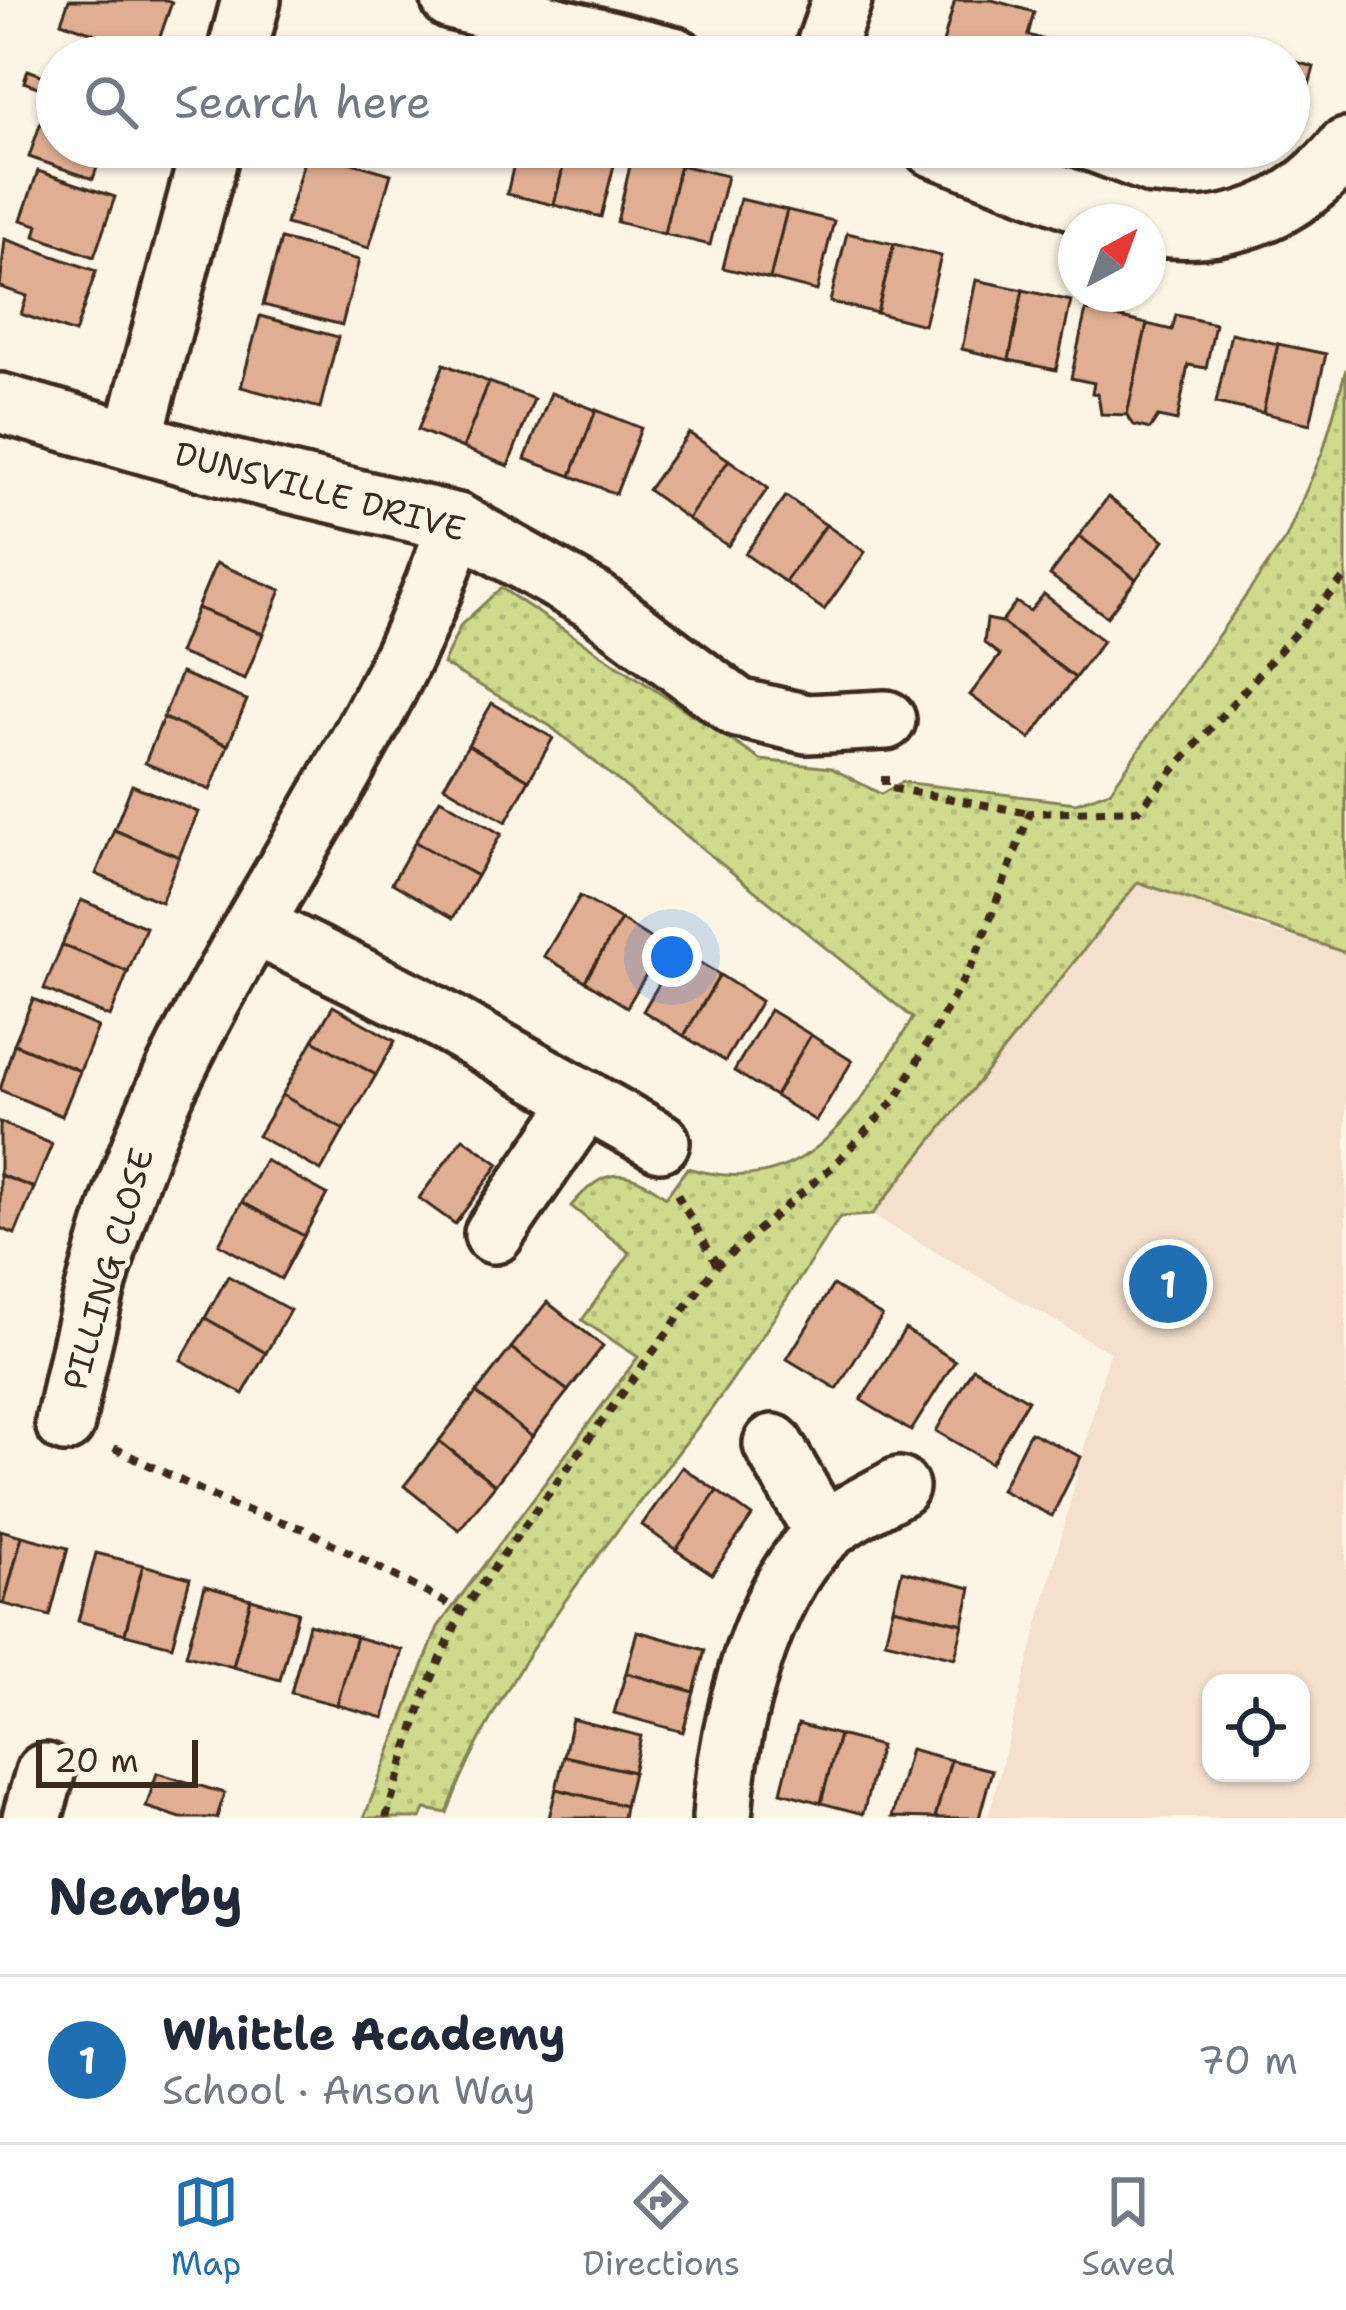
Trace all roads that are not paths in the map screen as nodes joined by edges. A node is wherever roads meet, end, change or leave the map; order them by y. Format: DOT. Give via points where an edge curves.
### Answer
graph roads {
  1 [pos="251,0"];
  2 [pos="452,0"];
  3 [pos="842,0"];
  4 [pos="242,36"];
  5 [pos="593,36"];
  6 [pos="829,36"];
  7 [pos="1346,148"];
  8 [pos="206,168"];
  9 [pos="988,168"];
  10 [pos="1083,204"];
  11 [pos="1166,228"];
  12 [pos="0,403"];
  13 [pos="133,440"];
  14 [pos="457,523"];
  15 [pos="886,720"];
  16 [pos="256,926"];
  17 [pos="586,1100"];
  18 [pos="660,1142"];
  19 [pos="494,1234"];
  20 [pos="65,1423"];
  21 [pos="773,1444"];
  22 [pos="899,1487"];
  23 [pos="824,1533"];
  24 [pos="722,1818"];
  1 -- 4 [label="street"];
  2 -- 5 [label="street"];
  3 -- 6 [label="street"];
  7 -- 11 [label="street" via="1281,208 1235,226"];
  8 -- 13 [label="street, DUNSVILLE DRIVE"];
  9 -- 10 [label="street"];
  12 -- 13 [label="street, DUNSVILLE DRIVE"];
  13 -- 14 [label="street, DUNSVILLE DRIVE"];
  14 -- 15 [label="street, DUNSVILLE DRIVE" via="592,599 738,708 807,724"];
  14 -- 16 [label="street, PILLING CLOSE" via="413,646"];
  16 -- 17 [label="street"];
  16 -- 20 [label="street, PILLING CLOSE" via="154,1116 118,1211"];
  17 -- 18 [label="street"];
  17 -- 19 [label="street"];
  21 -- 23 [label="street"];
  22 -- 23 [label="street"];
  23 -- 24 [label="street" via="782,1592 752,1666 732,1732"];
}
